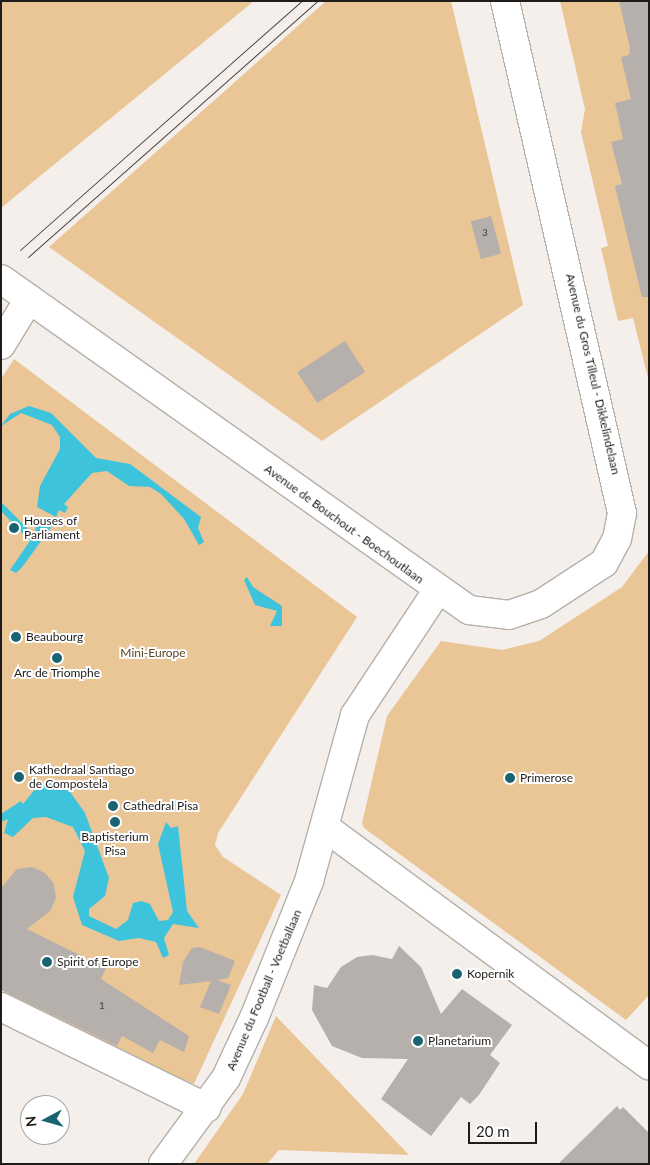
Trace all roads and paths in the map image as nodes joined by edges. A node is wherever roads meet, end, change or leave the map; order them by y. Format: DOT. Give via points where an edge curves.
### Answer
graph roads {
  1 [pos="506,1"];
  2 [pos="1,279"];
  3 [pos="29,299"];
  4 [pos="1,345"];
  5 [pos="437,591"];
  6 [pos="326,828"];
  7 [pos="1,1007"];
  8 [pos="649,1065"];
  9 [pos="207,1108"];
  10 [pos="164,1164"];
  1 -- 5 [label="street, Avenue du Gros Tilleul - Dikkelindelaan" via="616,475 622,520 604,562 525,611 481,615"];
  2 -- 3 [label="street, Avenue de Bouchout - Boechoutlaan"];
  3 -- 4 [label="street"];
  3 -- 5 [label="street, Avenue de Bouchout - Boechoutlaan"];
  5 -- 6 [label="street, Avenue de Bouchout - Boechoutlaan" via="355,715"];
  6 -- 8 [label="street"];
  6 -- 9 [label="street, Avenue du Football - Voetballaan" via="297,914 254,1018 226,1078"];
  7 -- 9 [label="street"];
  9 -- 10 [label="street, Avenue du Football - Voetballaan"];
}
